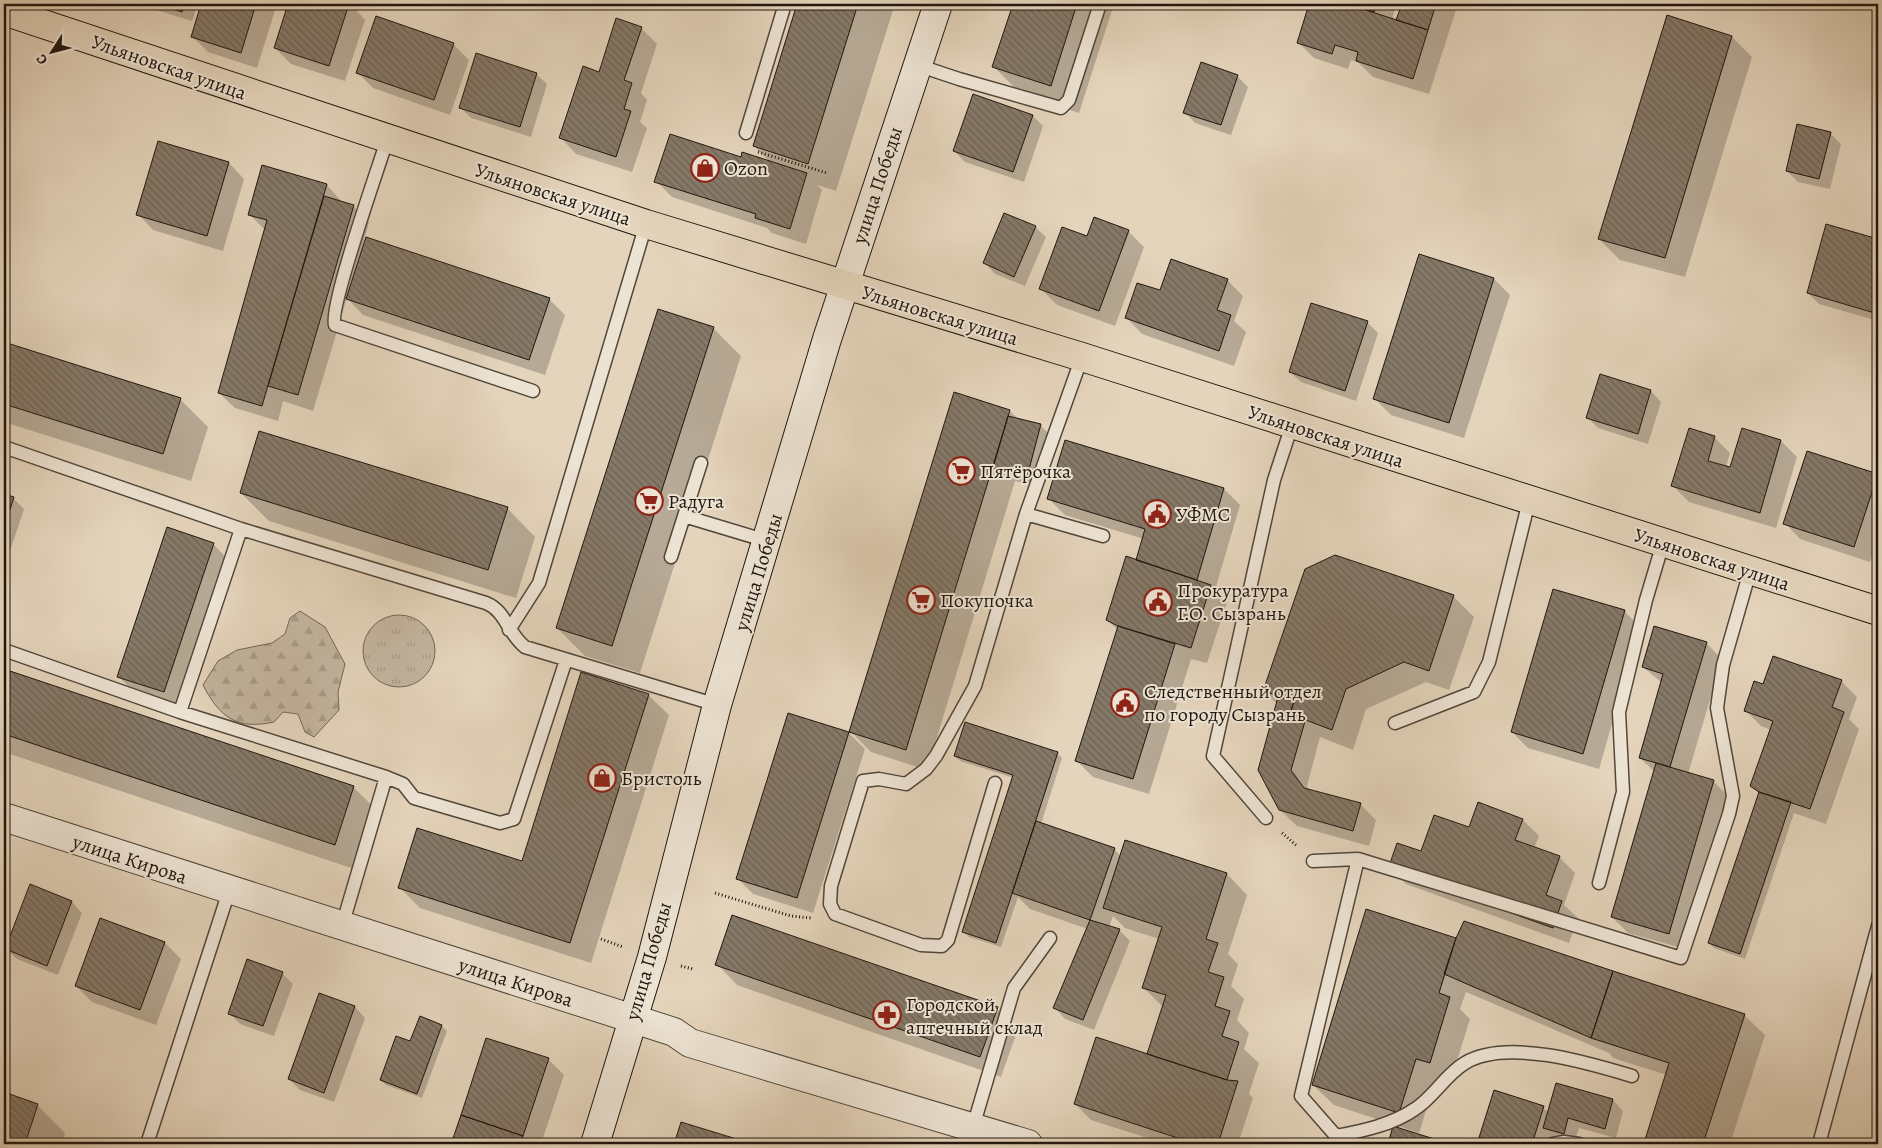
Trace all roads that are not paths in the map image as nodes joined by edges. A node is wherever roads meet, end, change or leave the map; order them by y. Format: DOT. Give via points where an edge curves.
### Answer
graph roads {
  1 [pos="786,4"];
  2 [pos="938,4"];
  3 [pos="1100,4"];
  4 [pos="4,11"];
  5 [pos="917,65"];
  6 [pos="746,133"];
  7 [pos="387,140"];
  8 [pos="646,224"];
  9 [pos="844,285"];
  10 [pos="1082,357"];
  11 [pos="533,391"];
  12 [pos="1292,425"];
  13 [pos="4,447"];
  14 [pos="701,463"];
  15 [pos="1529,501"];
  16 [pos="1026,514"];
  17 [pos="684,516"];
  18 [pos="241,529"];
  19 [pos="1103,536"];
  20 [pos="767,541"];
  21 [pos="1662,543"];
  22 [pos="671,558"];
  23 [pos="1750,571"];
  24 [pos="1878,611"];
  25 [pos="509,630"];
  26 [pos="4,650"];
  27 [pos="566,660"];
  28 [pos="717,705"];
  29 [pos="180,712"];
  30 [pos="1396,723"];
  31 [pos="386,777"];
  32 [pos="995,783"];
  33 [pos="4,817"];
  34 [pos="1266,818"];
  35 [pos="1358,859"];
  36 [pos="1313,861"];
  37 [pos="1599,883"];
  38 [pos="229,891"];
  39 [pos="342,926"];
  40 [pos="1878,926"];
  41 [pos="1050,938"];
  42 [pos="631,1020"];
  43 [pos="1632,1076"];
  44 [pos="973,1127"];
  45 [pos="1335,1140"];
  46 [pos="147,1144"];
  47 [pos="594,1144"];
  48 [pos="1028,1144"];
  49 [pos="1553,1144"];
  50 [pos="1579,1144"];
  51 [pos="1819,1144"];
  1 -- 6 [label="lane"];
  2 -- 5 [label="main road, улица Победы"];
  3 -- 5 [label="lane" via="1069,100 1061,108"];
  4 -- 7 [label="main road, Ульяновская улица"];
  5 -- 9 [label="main road, улица Победы"];
  7 -- 8 [label="main road, Ульяновская улица"];
  7 -- 11 [label="lane" via="339,294 333,320 335,325"];
  8 -- 9 [label="main road, Ульяновская улица"];
  8 -- 25 [label="lane" via="539,583"];
  9 -- 10 [label="main road, Ульяновская улица"];
  9 -- 20 [label="main road, улица Победы"];
  10 -- 12 [label="main road, Ульяновская улица"];
  10 -- 16 [label="lane"];
  12 -- 15 [label="main road, Ульяновская улица"];
  12 -- 34 [label="lane" via="1274,480 1213,756"];
  13 -- 18 [label="lane"];
  14 -- 17 [label="lane"];
  15 -- 21 [label="main road, Ульяновская улица"];
  15 -- 30 [label="lane" via="1489,662 1474,692"];
  16 -- 19 [label="lane"];
  16 -- 32 [label="lane" via="975,686 936,756 926,769 906,784 879,779 863,781 831,886 830,904 835,914 920,945 942,946 948,940"];
  17 -- 20 [label="lane"];
  17 -- 22 [label="lane"];
  18 -- 25 [label="lane" via="486,603 496,607"];
  18 -- 29 [label="lane"];
  20 -- 28 [label="main road, улица Победы"];
  21 -- 23 [label="main road, Ульяновская улица"];
  21 -- 37 [label="lane" via="1619,712 1623,792"];
  23 -- 24 [label="main road, Ульяновская улица"];
  23 -- 35 [label="lane" via="1723,664 1716,708 1733,796 1681,958"];
  25 -- 27 [label="lane" via="525,647"];
  26 -- 29 [label="lane"];
  27 -- 28 [label="lane"];
  27 -- 31 [label="lane" via="514,819 500,823 414,798 403,784"];
  28 -- 42 [label="main road, улица Победы" via="652,957"];
  29 -- 31 [label="lane"];
  31 -- 39 [label="lane"];
  33 -- 38 [label="main road, улица Кирова"];
  35 -- 36 [label="lane"];
  35 -- 45 [label="lane" via="1301,1096"];
  38 -- 39 [label="main road, улица Кирова"];
  38 -- 46 [label="lane"];
  39 -- 42 [label="main road, улица Кирова"];
  40 -- 51 [label="lane"];
  41 -- 44 [label="lane" via="1014,988"];
  42 -- 44 [label="main road, улица Кирова" via="674,1032 690,1043"];
  42 -- 47 [label="main road, улица Победы"];
  43 -- 45 [label="lane" via="1571,1058 1490,1054 1466,1062 1416,1109"];
  44 -- 48 [label="main road, улица Кирова"];
  49 -- 50 [label="lane"];
}
